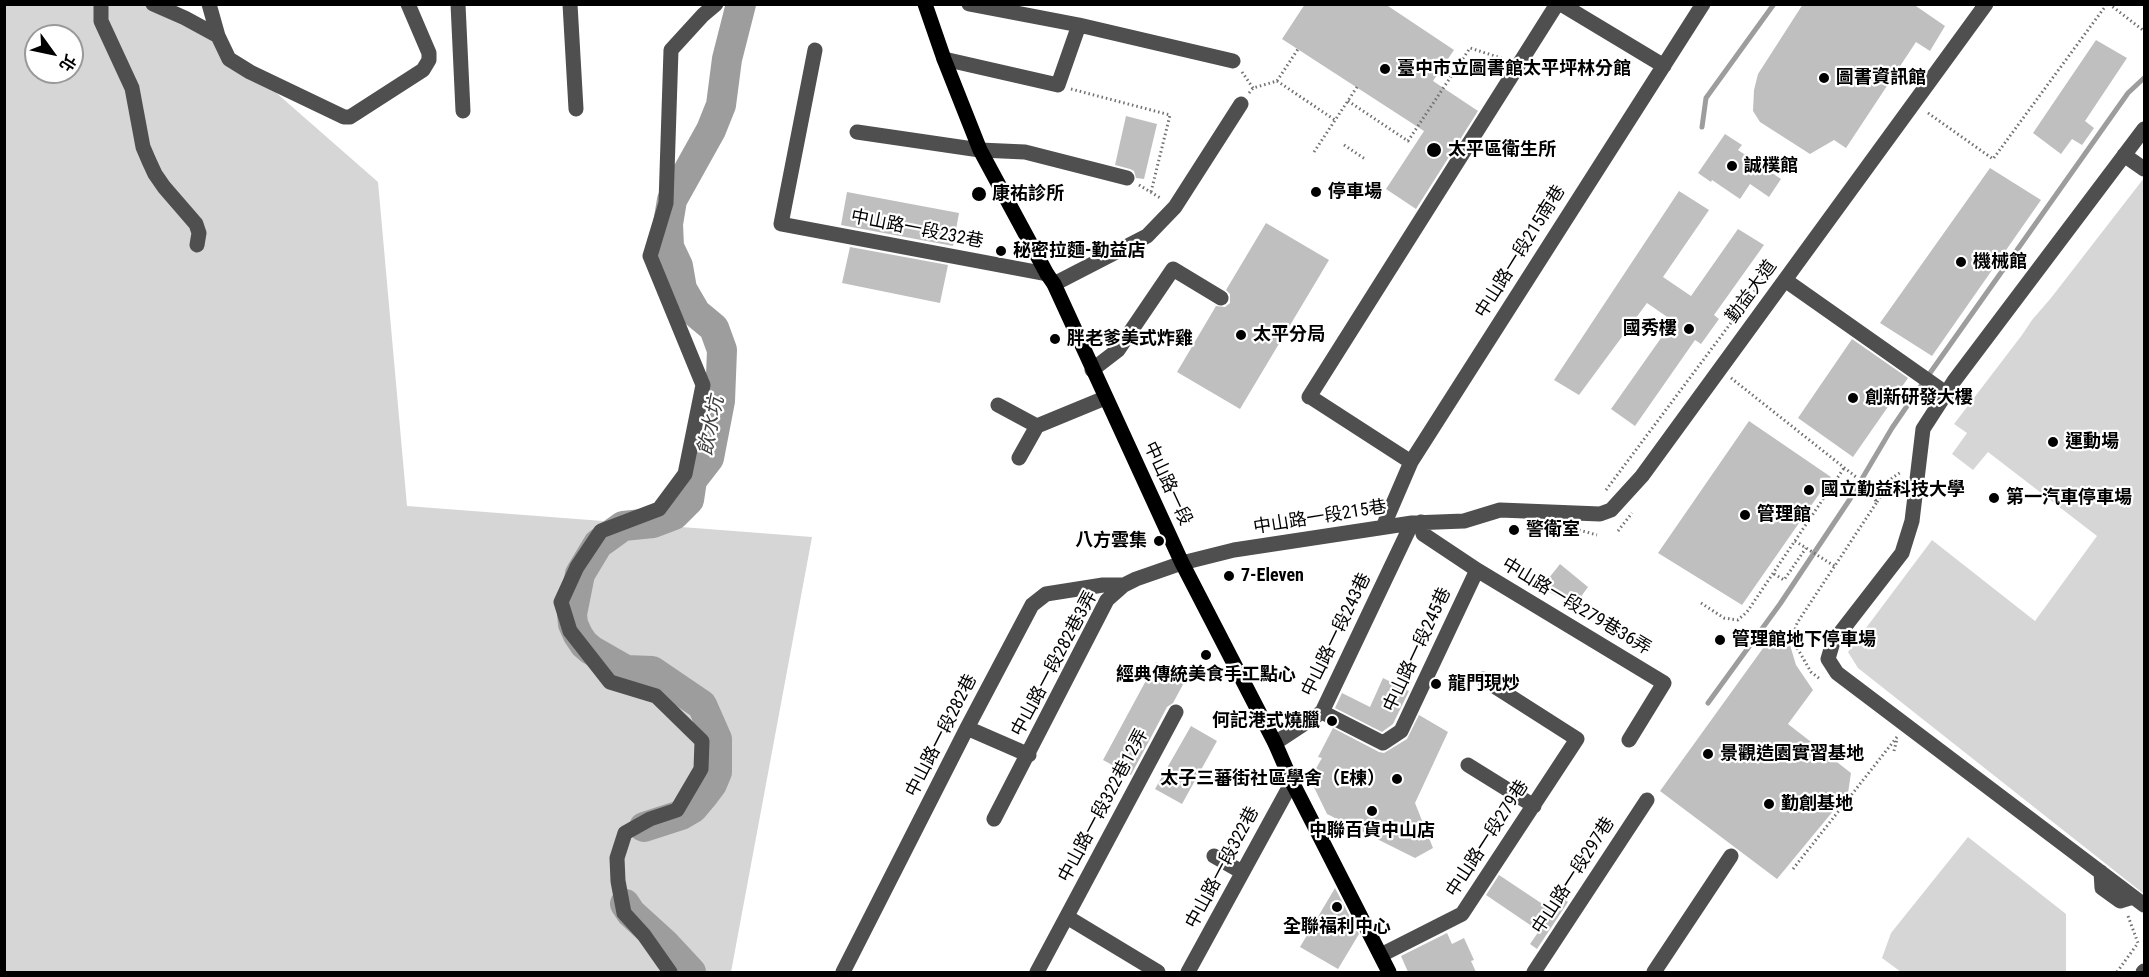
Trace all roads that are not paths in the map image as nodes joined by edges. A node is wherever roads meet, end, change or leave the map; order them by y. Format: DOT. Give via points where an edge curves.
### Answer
graph roads {
  1 [pos="101,4"];
  2 [pos="153,4"];
  3 [pos="209,4"];
  4 [pos="408,4"];
  5 [pos="458,4"];
  6 [pos="570,4"];
  7 [pos="716,4"];
  8 [pos="925,4"];
  9 [pos="969,4"];
  10 [pos="1559,4"];
  11 [pos="1703,4"];
  12 [pos="1986,4"];
  13 [pos="1079,25"];
  14 [pos="218,36"];
  15 [pos="815,50"];
  16 [pos="944,59"];
  17 [pos="1233,61"];
  18 [pos="1664,66"];
  19 [pos="1241,104"];
  20 [pos="576,110"];
  21 [pos="463,111"];
  22 [pos="2145,129"];
  23 [pos="857,132"];
  24 [pos="980,150"];
  25 [pos="2124,155"];
  26 [pos="2145,169"];
  27 [pos="1127,177"];
  28 [pos="197,245"];
  29 [pos="1050,279"];
  30 [pos="1785,280"];
  31 [pos="1221,298"];
  32 [pos="1092,370"];
  33 [pos="1942,389"];
  34 [pos="1105,398"];
  35 [pos="998,405"];
  36 [pos="1036,426"];
  37 [pos="1018,459"];
  38 [pos="1411,462"];
  39 [pos="1500,510"];
  40 [pos="1417,523"];
  41 [pos="1383,527"];
  42 [pos="1182,563"];
  43 [pos="1477,570"];
  44 [pos="1124,585"];
  45 [pos="1483,680"];
  46 [pos="1176,712"];
  47 [pos="1322,712"];
  48 [pos="967,728"];
  49 [pos="1629,740"];
  50 [pos="1275,743"];
  51 [pos="1029,755"];
  52 [pos="1468,765"];
  53 [pos="1292,782"];
  54 [pos="1647,800"];
  55 [pos="1534,806"];
  56 [pos="994,819"];
  57 [pos="1214,856"];
  58 [pos="1731,856"];
  59 [pos="1242,872"];
  60 [pos="2139,901"];
  61 [pos="1067,917"];
  62 [pos="1381,955"];
  63 [pos="670,972"];
  64 [pos="843,972"];
  65 [pos="1037,972"];
  66 [pos="1158,972"];
  67 [pos="1188,972"];
  68 [pos="1389,972"];
  69 [pos="1534,972"];
  70 [pos="1654,972"];
  1 -- 28 [label="street" via="100,21 132,88 143,147 155,174 196,224 200,233"];
  2 -- 14 [label="street"];
  3 -- 14 [label="street"];
  4 -- 14 [label="street" via="429,60 423,70 350,117 238,66"];
  5 -- 21 [label="street"];
  6 -- 20 [label="street"];
  7 -- 63 [label="street" via="672,50 666,203 650,256 703,385 685,474 659,509 601,531 577,567 561,602 570,631 610,682 656,696 702,741 700,769 677,810 625,833 617,858 624,913"];
  8 -- 16 [label="main road, 中山路一段"];
  9 -- 13 [label="street"];
  10 -- 18 [label="street"];
  10 -- 38 [label="street" via="1310,398"];
  11 -- 18 [label="street, 中山路一段215南巷"];
  12 -- 30 [label="street, 勤益大道"];
  13 -- 16 [label="street" via="1058,85"];
  13 -- 17 [label="street"];
  15 -- 29 [label="street, 中山路一段232巷" via="781,224"];
  16 -- 24 [label="main road, 中山路一段"];
  18 -- 38 [label="street, 中山路一段215南巷"];
  19 -- 29 [label="street" via="1175,207 1147,236"];
  22 -- 25 [label="street"];
  23 -- 24 [label="street"];
  24 -- 27 [label="street" via="1024,152"];
  24 -- 29 [label="main road, 中山路一段"];
  25 -- 26 [label="street"];
  25 -- 33 [label="street" via="1954,381"];
  29 -- 32 [label="main road, 中山路一段"];
  30 -- 33 [label="street"];
  30 -- 39 [label="street, 勤益大道" via="1642,476 1611,510 1600,514"];
  31 -- 32 [label="street" via="1173,269 1118,350"];
  32 -- 34 [label="main road, 中山路一段"];
  33 -- 60 [label="street" via="1923,429 1912,521 1902,553 1833,642 1828,659 1838,673 2101,872 2102,888 2120,901"];
  34 -- 36 [label="street"];
  34 -- 42 [label="main road, 中山路一段"];
  35 -- 36 [label="street"];
  36 -- 37 [label="street"];
  38 -- 41 [label="street, 中山路一段215南巷"];
  39 -- 40 [label="street, 中山路一段215巷" via="1464,521"];
  40 -- 41 [label="street, 中山路一段215巷"];
  40 -- 43 [label="street, 中山路一段279巷36弄" via="1423,534"];
  40 -- 47 [label="street, 中山路一段243巷"];
  41 -- 42 [label="street, 中山路一段215巷" via="1234,550"];
  42 -- 44 [label="street, 中山路一段282巷3弄"];
  42 -- 50 [label="main road, 中山路一段"];
  43 -- 47 [label="street, 中山路一段245巷" via="1401,731 1383,742"];
  43 -- 49 [label="street, 中山路一段279巷36弄" via="1664,683"];
  44 -- 48 [label="street, 中山路一段282巷" via="1046,594 1032,605"];
  44 -- 51 [label="street, 中山路一段282巷3弄" via="1107,600"];
  45 -- 55 [label="street, 中山路一段279巷" via="1577,739"];
  46 -- 61 [label="street, 中山路一段322巷12弄"];
  47 -- 50 [label="street, 中山路一段243巷"];
  48 -- 51 [label="street"];
  48 -- 64 [label="street, 中山路一段282巷"];
  50 -- 53 [label="main road, 中山路一段"];
  51 -- 56 [label="street, 中山路一段282巷3弄"];
  52 -- 55 [label="street"];
  53 -- 59 [label="street, 中山路一段322巷"];
  53 -- 62 [label="main road, 中山路一段"];
  54 -- 69 [label="street, 中山路一段297巷"];
  55 -- 62 [label="street, 中山路一段279巷" via="1462,914"];
  57 -- 59 [label="street"];
  58 -- 70 [label="street"];
  59 -- 67 [label="street, 中山路一段322巷"];
  61 -- 65 [label="street, 中山路一段322巷12弄"];
  61 -- 66 [label="street"];
  62 -- 68 [label="main road, 中山路一段"];
}
